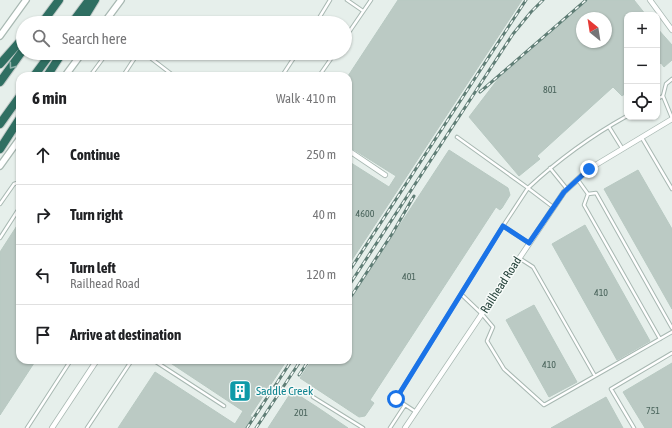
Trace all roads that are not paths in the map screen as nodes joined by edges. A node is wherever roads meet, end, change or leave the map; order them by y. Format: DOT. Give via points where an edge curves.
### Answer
graph roads {
  1 [pos="26,0"];
  2 [pos="59,0"];
  3 [pos="89,0"];
  4 [pos="94,0"];
  5 [pos="121,0"];
  6 [pos="330,0"];
  7 [pos="347,0"];
  8 [pos="371,0"];
  9 [pos="650,0"];
  10 [pos="363,11"];
  11 [pos="47,16"];
  12 [pos="77,16"];
  13 [pos="85,16"];
  14 [pos="109,16"];
  15 [pos="320,16"];
  16 [pos="352,28"];
  17 [pos="672,30"];
  18 [pos="0,36"];
  19 [pos="16,46"];
  20 [pos="16,60"];
  21 [pos="46,60"];
  22 [pos="57,60"];
  23 [pos="77,60"];
  24 [pos="102,60"];
  25 [pos="133,60"];
  26 [pos="153,60"];
  27 [pos="292,60"];
  28 [pos="330,60"];
  29 [pos="0,64"];
  30 [pos="37,72"];
  31 [pos="50,72"];
  32 [pos="68,72"];
  33 [pos="93,72"];
  34 [pos="126,72"];
  35 [pos="169,72"];
  36 [pos="285,72"];
  37 [pos="322,72"];
  38 [pos="672,79"];
  39 [pos="0,82"];
  40 [pos="663,96"];
  41 [pos="660,98"];
  42 [pos="16,102"];
  43 [pos="624,118"];
  44 [pos="672,118"];
  45 [pos="0,124"];
  46 [pos="16,124"];
  47 [pos="609,127"];
  48 [pos="457,137"];
  49 [pos="642,137"];
  50 [pos="16,144"];
  51 [pos="0,149"];
  52 [pos="622,149"];
  53 [pos="352,153"];
  54 [pos="0,166"];
  55 [pos="550,168"];
  56 [pos="385,175"];
  57 [pos="578,180"];
  58 [pos="16,183"];
  59 [pos="528,188"];
  60 [pos="567,189"];
  61 [pos="672,189"];
  62 [pos="588,194"];
  63 [pos="0,204"];
  64 [pos="553,207"];
  65 [pos="16,213"];
  66 [pos="503,226"];
  67 [pos="0,238"];
  68 [pos="529,243"];
  69 [pos="519,258"];
  70 [pos="462,294"];
  71 [pos="482,314"];
  72 [pos="672,328"];
  73 [pos="672,332"];
  74 [pos="660,339"];
  75 [pos="672,353"];
  76 [pos="68,364"];
  77 [pos="94,364"];
  78 [pos="129,364"];
  79 [pos="159,364"];
  80 [pos="596,376"];
  81 [pos="313,397"];
  82 [pos="405,405"];
  83 [pos="224,406"];
  84 [pos="416,412"];
  85 [pos="27,428"];
  86 [pos="52,428"];
  87 [pos="87,428"];
  88 [pos="363,428"];
  89 [pos="390,428"];
  90 [pos="405,428"];
  91 [pos="634,428"];
  1 -- 18 [label="street"];
  2 -- 11 [label="highway"];
  3 -- 12 [label="highway"];
  4 -- 13 [label="highway"];
  5 -- 14 [label="street"];
  6 -- 15 [label="lane"];
  7 -- 10 [label="lane"];
  8 -- 10 [label="lane"];
  9 -- 17 [label="street"];
  10 -- 16 [label="lane"];
  19 -- 29 [label="highway"];
  20 -- 39 [label="highway, one-way"];
  21 -- 30 [label="highway"];
  22 -- 31 [label="highway"];
  23 -- 32 [label="street"];
  24 -- 33 [label="lane"];
  25 -- 34 [label="lane"];
  26 -- 35 [label="lane"];
  27 -- 36 [label="lane"];
  28 -- 37 [label="lane"];
  38 -- 40 [label="lane" via="666,84"];
  40 -- 41 [label="lane"];
  40 -- 44 [label="lane"];
  42 -- 45 [label="highway"];
  43 -- 47 [label="lane"];
  44 -- 49 [label="street, Railhead Road"];
  46 -- 51 [label="highway"];
  47 -- 52 [label="lane"];
  47 -- 55 [label="lane"];
  48 -- 59 [label="lane"];
  49 -- 52 [label="street, Railhead Road"];
  49 -- 61 [label="lane"];
  50 -- 54 [label="street"];
  52 -- 57 [label="street, Railhead Road" via="589,169"];
  53 -- 56 [label="street"];
  55 -- 59 [label="lane"];
  55 -- 60 [label="lane"];
  57 -- 60 [label="street, Railhead Road"];
  57 -- 62 [label="lane"];
  58 -- 63 [label="lane"];
  59 -- 64 [label="lane"];
  59 -- 66 [label="lane"];
  60 -- 64 [label="street, Railhead Road"];
  62 -- 72 [label="lane" via="596,193"];
  62 -- 74 [label="lane" via="584,205"];
  64 -- 68 [label="street, Railhead Road"];
  65 -- 67 [label="lane"];
  66 -- 68 [label="lane"];
  66 -- 70 [label="lane"];
  68 -- 69 [label="street, Railhead Road"];
  69 -- 71 [label="street, Railhead Road"];
  69 -- 80 [label="lane" via="533,267"];
  70 -- 71 [label="lane"];
  70 -- 82 [label="lane" via="396,399"];
  71 -- 80 [label="lane" via="493,327 487,341 504,368 544,405"];
  71 -- 84 [label="street, Railhead Road"];
  73 -- 74 [label="lane"];
  74 -- 80 [label="lane"];
  75 -- 91 [label="lane" via="611,388"];
  76 -- 85 [label="lane"];
  77 -- 86 [label="street"];
  78 -- 87 [label="lane"];
  79 -- 83 [label="lane"];
  81 -- 88 [label="lane"];
  82 -- 84 [label="lane"];
  82 -- 89 [label="lane"];
  84 -- 90 [label="street, Railhead Road"];
}
